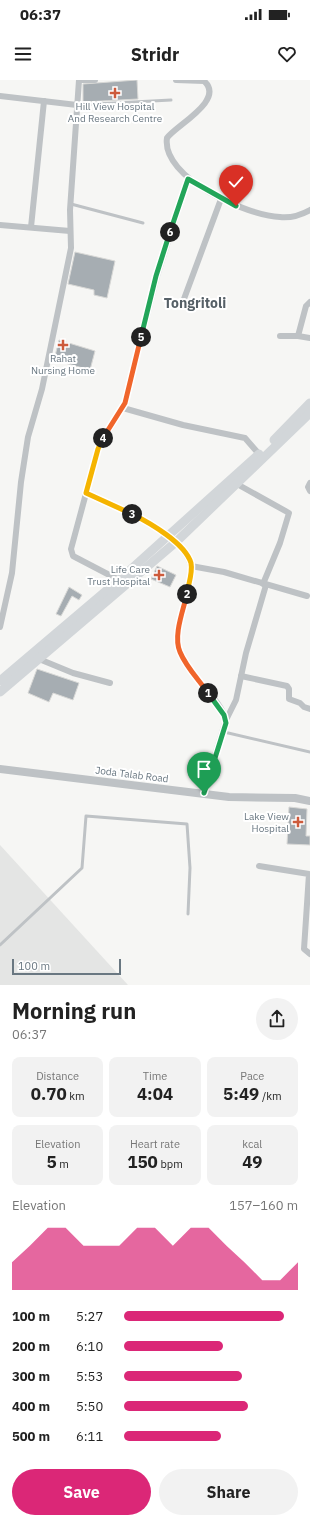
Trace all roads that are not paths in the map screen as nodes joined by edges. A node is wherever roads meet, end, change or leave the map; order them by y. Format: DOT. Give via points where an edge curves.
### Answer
graph roads {
  1 [pos="79,80"];
  2 [pos="95,80"];
  3 [pos="176,80"];
  4 [pos="207,82"];
  5 [pos="0,96"];
  6 [pos="171,100"];
  7 [pos="44,101"];
  8 [pos="77,105"];
  9 [pos="188,179"];
  10 [pos="221,199"];
  11 [pos="71,204"];
  12 [pos="310,210"];
  13 [pos="143,223"];
  14 [pos="0,225"];
  15 [pos="31,227"];
  16 [pos="70,230"];
  17 [pos="310,302"];
  18 [pos="181,307"];
  19 [pos="280,336"];
  20 [pos="298,336"];
  21 [pos="310,338"];
  22 [pos="310,403"];
  23 [pos="123,408"];
  24 [pos="310,413"];
  25 [pos="260,454"];
  26 [pos="310,483"];
  27 [pos="237,484"];
  28 [pos="310,491"];
  29 [pos="86,493"];
  30 [pos="172,539"];
  31 [pos="191,566"];
  32 [pos="119,580"];
  33 [pos="264,584"];
  34 [pos="307,596"];
  35 [pos="0,627"];
  36 [pos="39,659"];
  37 [pos="241,676"];
  38 [pos="0,682"];
  39 [pos="110,683"];
  40 [pos="0,692"];
  41 [pos="310,709"];
  42 [pos="226,720"];
  43 [pos="224,732"];
  44 [pos="310,752"];
  45 [pos="0,769"];
  46 [pos="204,793"];
  47 [pos="310,801"];
  48 [pos="259,866"];
  49 [pos="188,914"];
  50 [pos="0,945"];
  51 [pos="310,954"];
  1 -- 2 [label="street"];
  1 -- 8 [label="street"];
  3 -- 4 [label="street"];
  4 -- 9 [label="street" via="209,93 206,104 167,138 167,151 172,161"];
  5 -- 7 [label="street"];
  6 -- 8 [label="lane"];
  7 -- 8 [label="street"];
  7 -- 15 [label="street"];
  8 -- 11 [label="street"];
  9 -- 10 [label="street"];
  9 -- 23 [label="street" via="156,276"];
  10 -- 12 [label="street" via="276,217 293,216"];
  10 -- 18 [label="street"];
  11 -- 13 [label="lane"];
  11 -- 16 [label="street"];
  14 -- 15 [label="street"];
  15 -- 16 [label="street"];
  16 -- 35 [label="street" via="71,248 46,374 28,437 12,573"];
  17 -- 20 [label="street" via="306,306"];
  19 -- 20 [label="street"];
  20 -- 21 [label="street"];
  22 -- 25 [label="main road"];
  23 -- 25 [label="street" via="183,425 245,438"];
  23 -- 29 [label="street" via="98,449"];
  24 -- 27 [label="main road"];
  25 -- 30 [label="main road"];
  26 -- 28 [label="street"];
  27 -- 30 [label="main road"];
  27 -- 33 [label="street" via="289,513"];
  29 -- 30 [label="street" via="136,516"];
  29 -- 32 [label="street" via="71,553"];
  30 -- 31 [label="street" via="187,556"];
  30 -- 32 [label="main road"];
  30 -- 36 [label="main road"];
  31 -- 33 [label="street" via="224,572"];
  31 -- 42 [label="street" via="178,634 178,647"];
  32 -- 38 [label="main road"];
  33 -- 34 [label="street"];
  33 -- 37 [label="street"];
  36 -- 39 [label="street" via="73,673"];
  36 -- 40 [label="main road"];
  37 -- 41 [label="street" via="288,687 289,699"];
  37 -- 42 [label="street" via="236,700"];
  42 -- 43 [label="street"];
  43 -- 44 [label="lane"];
  43 -- 46 [label="street"];
  45 -- 46 [label="street, Joda Talab Road"];
  46 -- 47 [label="street, Joda Talab Road" via="229,797 296,798"];
  48 -- 51 [label="street" via="309,874 304,949"];
  49 -- 50 [label="lane" via="190,868 187,824 86,816 82,868"];
}
